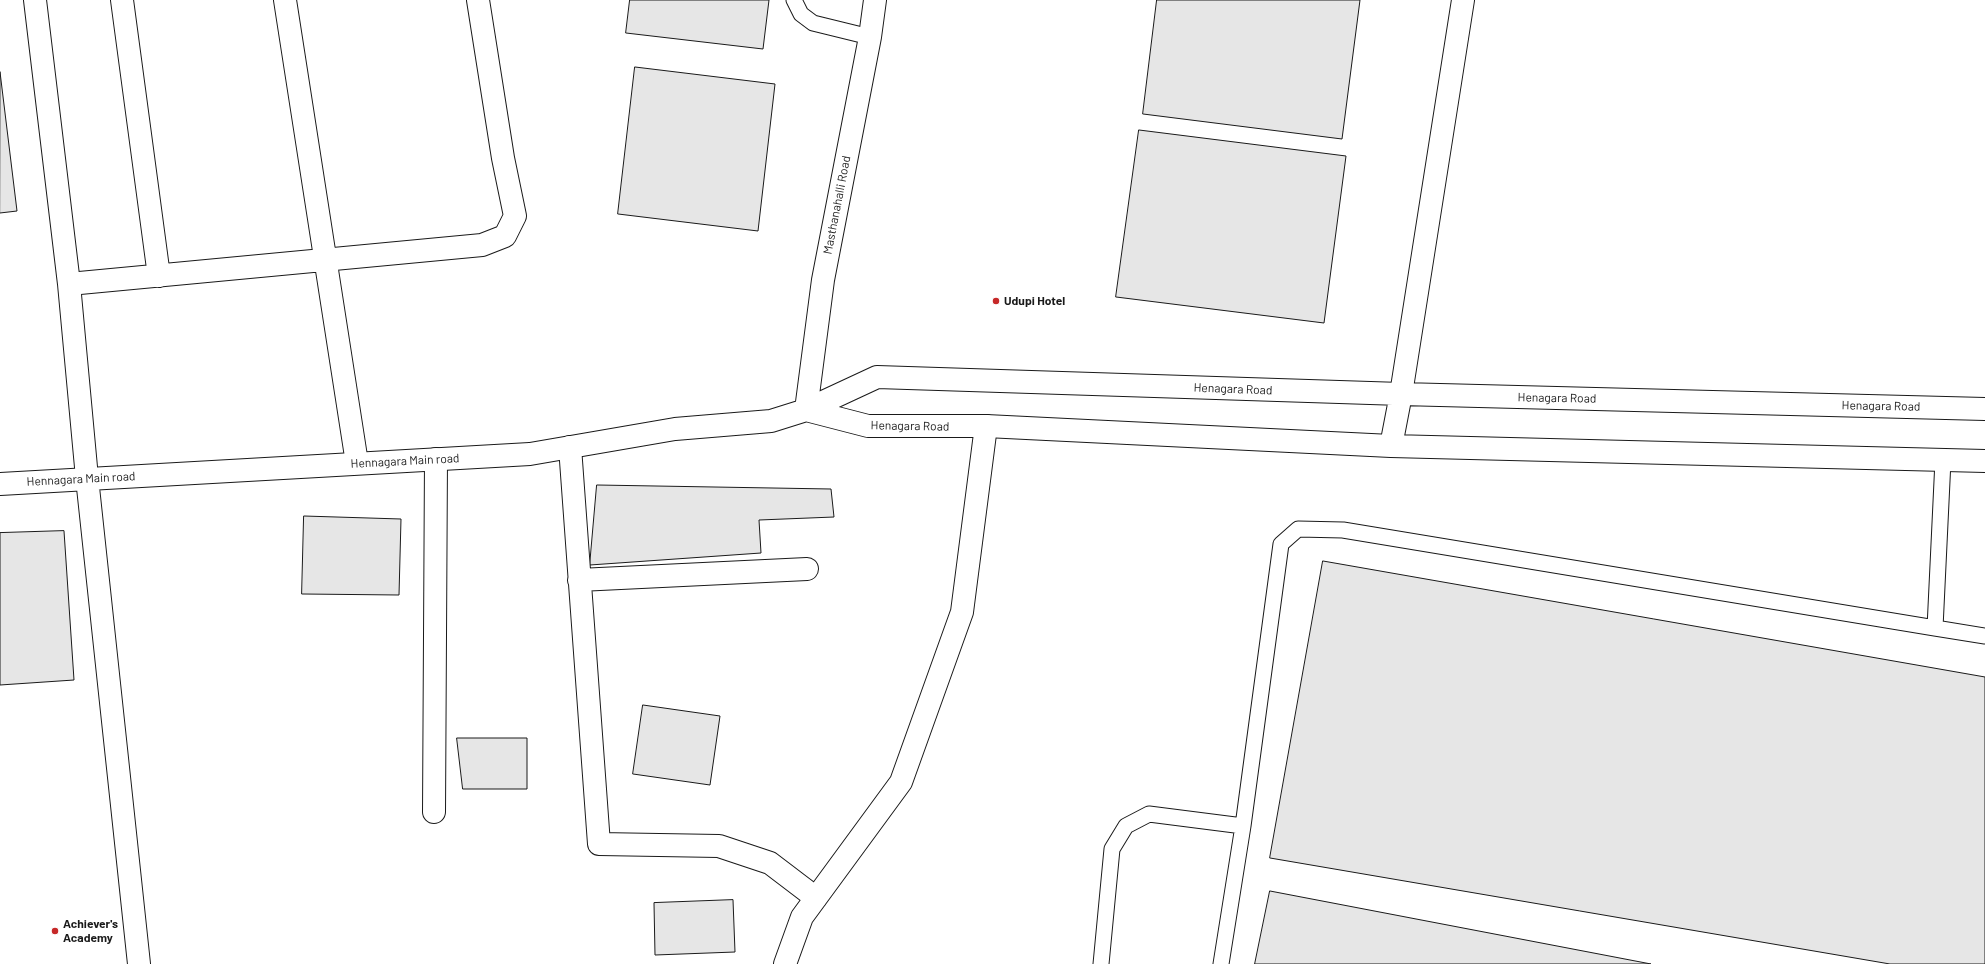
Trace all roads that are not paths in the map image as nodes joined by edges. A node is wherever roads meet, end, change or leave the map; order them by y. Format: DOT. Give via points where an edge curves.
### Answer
graph roads {
  1 [pos="35,0"];
  2 [pos="122,0"];
  3 [pos="285,0"];
  4 [pos="478,0"];
  5 [pos="794,0"];
  6 [pos="874,0"];
  7 [pos="1463,0"];
  8 [pos="870,37"];
  9 [pos="325,261"];
  10 [pos="159,276"];
  11 [pos="69,284"];
  12 [pos="1401,394"];
  13 [pos="1985,409"];
  14 [pos="806,410"];
  15 [pos="986,426"];
  16 [pos="1391,446"];
  17 [pos="570,447"];
  18 [pos="436,459"];
  19 [pos="1943,460"];
  20 [pos="1985,461"];
  21 [pos="358,463"];
  22 [pos="87,478"];
  23 [pos="0,484"];
  24 [pos="807,569"];
  25 [pos="579,580"];
  26 [pos="1936,628"];
  27 [pos="1985,636"];
  28 [pos="434,812"];
  29 [pos="1243,826"];
  30 [pos="816,898"];
  31 [pos="139,964"];
  32 [pos="785,964"];
  33 [pos="1101,964"];
  34 [pos="1221,964"];
  1 -- 11 [label="street"];
  2 -- 10 [label="street"];
  3 -- 9 [label="street"];
  4 -- 9 [label="street" via="503,158 515,216 505,236 482,245"];
  5 -- 8 [label="lane" via="801,14 813,24"];
  6 -- 8 [label="street, Masthanahalli Road"];
  7 -- 12 [label="street"];
  8 -- 14 [label="street, Masthanahalli Road" via="823,280"];
  9 -- 10 [label="street"];
  9 -- 21 [label="street"];
  10 -- 11 [label="street"];
  11 -- 22 [label="street"];
  12 -- 13 [label="street, Henagara Road"];
  12 -- 14 [label="street, Henagara Road" via="877,376"];
  12 -- 16 [label="street"];
  14 -- 15 [label="street, Henagara Road" via="868,426"];
  14 -- 17 [label="street, Hennagara Main road" via="771,421 675,429"];
  15 -- 16 [label="street, Henagara Road"];
  15 -- 30 [label="street" via="962,612 901,782"];
  16 -- 19 [label="street, Henagara Road"];
  17 -- 18 [label="street, Hennagara Main road" via="530,454"];
  17 -- 25 [label="street"];
  18 -- 21 [label="street, Hennagara Main road"];
  18 -- 28 [label="street"];
  19 -- 20 [label="street, Henagara Road"];
  19 -- 26 [label="lane"];
  21 -- 22 [label="street, Hennagara Main road"];
  22 -- 23 [label="street, Hennagara Main road"];
  22 -- 31 [label="street"];
  24 -- 25 [label="street"];
  25 -- 30 [label="street" via="599,844 719,846 770,863"];
  26 -- 27 [label="lane"];
  26 -- 29 [label="lane" via="1342,530 1298,529 1281,544"];
  29 -- 33 [label="lane" via="1149,814 1126,826 1112,849"];
  29 -- 34 [label="lane"];
  30 -- 32 [label="street" via="802,917"];
}
